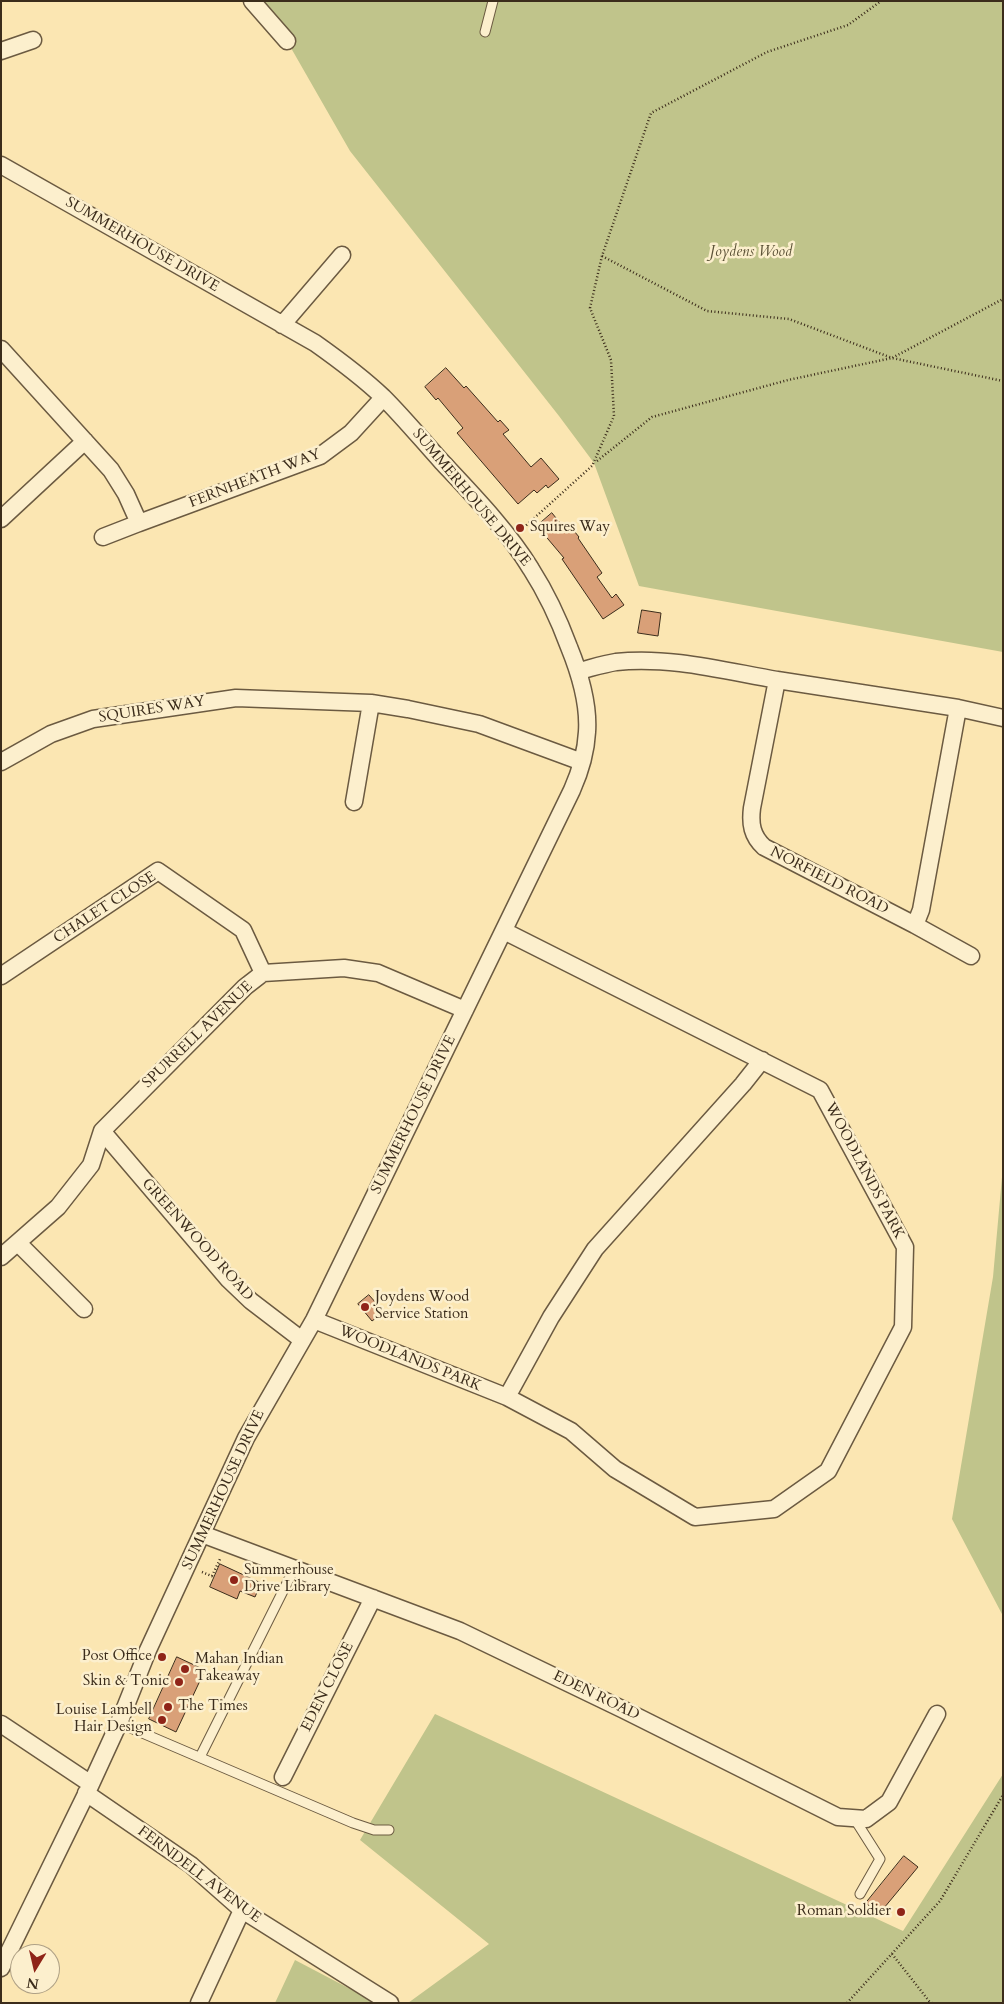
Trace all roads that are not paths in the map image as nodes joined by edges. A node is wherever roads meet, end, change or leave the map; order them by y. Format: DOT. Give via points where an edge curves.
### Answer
graph roads {
  1 [pos="252,1"];
  2 [pos="493,1"];
  3 [pos="485,32"];
  4 [pos="33,40"];
  5 [pos="287,41"];
  6 [pos="1,51"];
  7 [pos="1,165"];
  8 [pos="342,255"];
  9 [pos="282,325"];
  10 [pos="1,349"];
  11 [pos="384,398"];
  12 [pos="85,441"];
  13 [pos="1,519"];
  14 [pos="139,523"];
  15 [pos="103,537"];
  16 [pos="579,671"];
  17 [pos="777,680"];
  18 [pos="371,704"];
  19 [pos="958,708"];
  20 [pos="1003,718"];
  21 [pos="1,762"];
  22 [pos="582,762"];
  23 [pos="354,802"];
  24 [pos="915,925"];
  25 [pos="504,931"];
  26 [pos="971,956"];
  27 [pos="263,973"];
  28 [pos="1,976"];
  29 [pos="465,1010"];
  30 [pos="762,1060"];
  31 [pos="102,1131"];
  32 [pos="18,1243"];
  33 [pos="1,1257"];
  34 [pos="84,1309"];
  35 [pos="314,1320"];
  36 [pos="302,1340"];
  37 [pos="507,1397"];
  38 [pos="202,1534"];
  39 [pos="294,1568"];
  40 [pos="373,1598"];
  41 [pos="937,1714"];
  42 [pos="119,1723"];
  43 [pos="1,1724"];
  44 [pos="200,1757"];
  45 [pos="283,1776"];
  46 [pos="89,1789"];
  47 [pos="854,1818"];
  48 [pos="389,1830"];
  49 [pos="860,1894"];
  50 [pos="242,1910"];
  51 [pos="1,1968"];
  52 [pos="198,2003"];
  53 [pos="390,2003"];
  1 -- 5 [label="street"];
  2 -- 3 [label="lane"];
  4 -- 6 [label="street"];
  7 -- 9 [label="street, SUMMERHOUSE DRIVE"];
  8 -- 9 [label="street"];
  9 -- 11 [label="street, SUMMERHOUSE DRIVE" via="343,363"];
  10 -- 12 [label="street"];
  11 -- 14 [label="street, FERNHEATH WAY" via="351,433 320,456"];
  11 -- 16 [label="street, SUMMERHOUSE DRIVE" via="455,476 530,568 564,633"];
  12 -- 13 [label="street"];
  12 -- 14 [label="street" via="111,470"];
  14 -- 15 [label="street, FERNHEATH WAY"];
  16 -- 17 [label="street" via="617,662 657,661"];
  16 -- 22 [label="street, SUMMERHOUSE DRIVE" via="587,714"];
  17 -- 19 [label="street"];
  17 -- 24 [label="street, NORFIELD ROAD" via="752,808 754,836 764,847"];
  18 -- 21 [label="street, SQUIRES WAY" via="236,698 92,719 51,734"];
  18 -- 22 [label="street, SQUIRES WAY" via="479,724"];
  18 -- 23 [label="street"];
  19 -- 20 [label="street"];
  19 -- 24 [label="street" via="921,910"];
  22 -- 25 [label="street, SUMMERHOUSE DRIVE" via="572,790"];
  24 -- 26 [label="street, NORFIELD ROAD"];
  25 -- 29 [label="street, SUMMERHOUSE DRIVE"];
  25 -- 30 [label="street, WOODLANDS PARK"];
  27 -- 28 [label="street, CHALET CLOSE" via="243,930 158,871"];
  27 -- 29 [label="street, SPURRELL AVENUE" via="344,968 378,973"];
  27 -- 31 [label="street, SPURRELL AVENUE" via="238,994"];
  29 -- 35 [label="street, SUMMERHOUSE DRIVE"];
  30 -- 37 [label="street" via="595,1249 551,1317"];
  30 -- 37 [label="street, WOODLANDS PARK" via="820,1090 905,1247 903,1327 828,1471 774,1509 695,1517 615,1469 571,1432"];
  31 -- 32 [label="street, SPURRELL AVENUE" via="91,1165 58,1207"];
  31 -- 36 [label="street, GREENWOOD ROAD" via="229,1280"];
  32 -- 33 [label="street, SPURRELL AVENUE"];
  32 -- 34 [label="street"];
  35 -- 36 [label="street, SUMMERHOUSE DRIVE"];
  35 -- 37 [label="street, WOODLANDS PARK"];
  36 -- 38 [label="street, SUMMERHOUSE DRIVE" via="246,1438"];
  38 -- 39 [label="street, EDEN ROAD"];
  38 -- 42 [label="street, SUMMERHOUSE DRIVE" via="148,1650"];
  39 -- 40 [label="street, EDEN ROAD"];
  39 -- 44 [label="lane"];
  40 -- 45 [label="street, EDEN CLOSE"];
  40 -- 47 [label="street, EDEN ROAD" via="460,1631 838,1817"];
  41 -- 47 [label="street, EDEN ROAD" via="889,1802 866,1819"];
  42 -- 44 [label="lane"];
  42 -- 46 [label="street, SUMMERHOUSE DRIVE"];
  43 -- 46 [label="street, FERNDELL AVENUE"];
  44 -- 48 [label="lane" via="353,1823 374,1830"];
  46 -- 50 [label="street, FERNDELL AVENUE" via="191,1865"];
  46 -- 51 [label="street, SUMMERHOUSE DRIVE"];
  47 -- 49 [label="lane" via="880,1859"];
  50 -- 52 [label="street"];
  50 -- 53 [label="street, FERNDELL AVENUE"];
}
